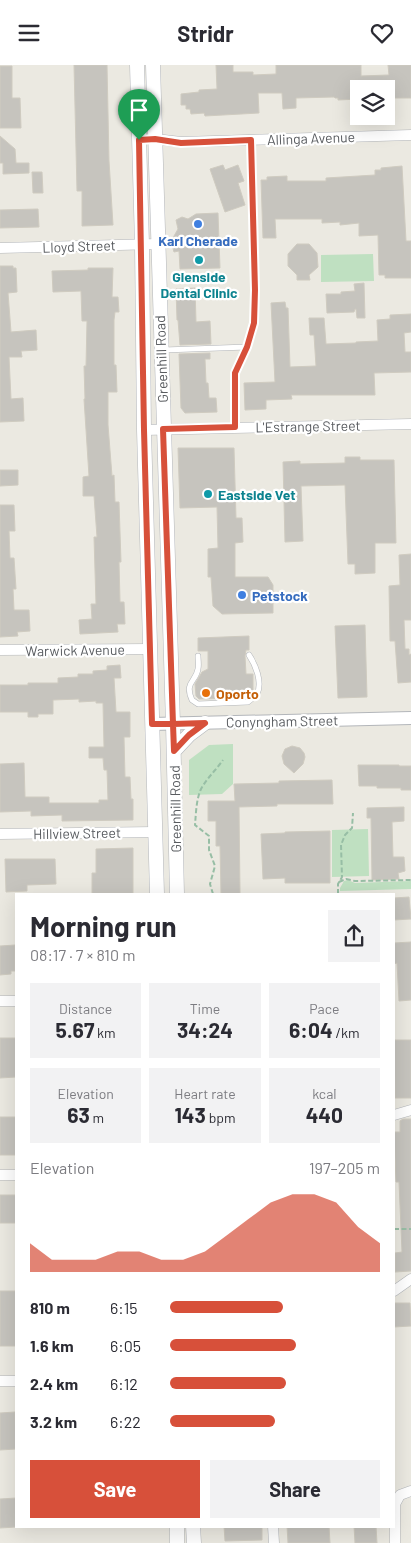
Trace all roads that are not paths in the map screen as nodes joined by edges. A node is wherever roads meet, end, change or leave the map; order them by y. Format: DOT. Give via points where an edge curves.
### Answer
graph roads {
  1 [pos="136,65"];
  2 [pos="152,65"];
  3 [pos="411,135"];
  4 [pos="251,140"];
  5 [pos="155,146"];
  6 [pos="139,147"];
  7 [pos="142,244"];
  8 [pos="158,244"];
  9 [pos="0,248"];
  10 [pos="247,347"];
  11 [pos="161,350"];
  12 [pos="411,424"];
  13 [pos="235,427"];
  14 [pos="163,429"];
  15 [pos="144,430"];
  16 [pos="170,616"];
  17 [pos="150,649"];
  18 [pos="0,651"];
  19 [pos="249,655"];
  20 [pos="198,656"];
  21 [pos="411,718"];
  22 [pos="205,723"];
  23 [pos="152,724"];
  24 [pos="173,724"];
  25 [pos="174,751"];
  26 [pos="155,832"];
  27 [pos="0,834"];
  28 [pos="156,893"];
  29 [pos="177,893"];
  30 [pos="0,1001"];
  31 [pos="15,1001"];
  32 [pos="411,1110"];
  33 [pos="395,1115"];
  34 [pos="0,1175"];
  35 [pos="15,1175"];
  36 [pos="411,1279"];
  37 [pos="395,1290"];
  38 [pos="0,1381"];
  39 [pos="15,1381"];
  40 [pos="411,1491"];
  41 [pos="177,1528"];
  42 [pos="193,1528"];
  43 [pos="273,1528"];
  44 [pos="177,1543"];
  45 [pos="194,1543"];
  46 [pos="274,1543"];
  47 [pos="395,1543"];
  1 -- 6 [label="main road, Greenhill Road"];
  2 -- 5 [label="main road, Greenhill Road"];
  3 -- 4 [label="street, Allinga Avenue"];
  4 -- 5 [label="street, Allinga Avenue"];
  4 -- 10 [label="lane" via="255,290 254,323"];
  5 -- 6 [label="main road"];
  5 -- 8 [label="main road, Greenhill Road"];
  6 -- 7 [label="main road, Greenhill Road"];
  7 -- 8 [label="street, Lloyd Street"];
  7 -- 9 [label="street, Lloyd Street"];
  7 -- 15 [label="main road, Greenhill Road"];
  8 -- 11 [label="main road, Greenhill Road"];
  10 -- 11 [label="lane"];
  10 -- 13 [label="lane" via="235,373"];
  11 -- 14 [label="main road, Greenhill Road"];
  12 -- 13 [label="street, L'Estrange Street"];
  13 -- 14 [label="street, L'Estrange Street"];
  14 -- 15 [label="street, L'Estrange Street"];
  14 -- 16 [label="main road, Greenhill Road"];
  15 -- 17 [label="main road, Greenhill Road"];
  16 -- 17 [label="main road"];
  16 -- 24 [label="main road, Greenhill Road"];
  17 -- 18 [label="street, Warwick Avenue"];
  17 -- 23 [label="main road, Greenhill Road"];
  19 -- 20 [label="lane" via="258,673 257,694 248,702 198,704 192,700 189,689 198,670"];
  21 -- 22 [label="street, Conyngham Street"];
  22 -- 24 [label="street, Conyngham Street"];
  22 -- 25 [label="main road"];
  23 -- 24 [label="street, Conyngham Street"];
  23 -- 26 [label="main road, Greenhill Road"];
  24 -- 25 [label="main road, Greenhill Road"];
  25 -- 29 [label="main road, Greenhill Road"];
  26 -- 27 [label="street, Hillview Street"];
  26 -- 28 [label="main road, Greenhill Road"];
  30 -- 31 [label="street"];
  32 -- 33 [label="street"];
  34 -- 35 [label="street"];
  36 -- 37 [label="street"];
  38 -- 39 [label="street"];
  40 -- 47 [label="street" via="400,1495 395,1504"];
  41 -- 44 [label="main road"];
  42 -- 45 [label="main road"];
  43 -- 46 [label="street"];
}
